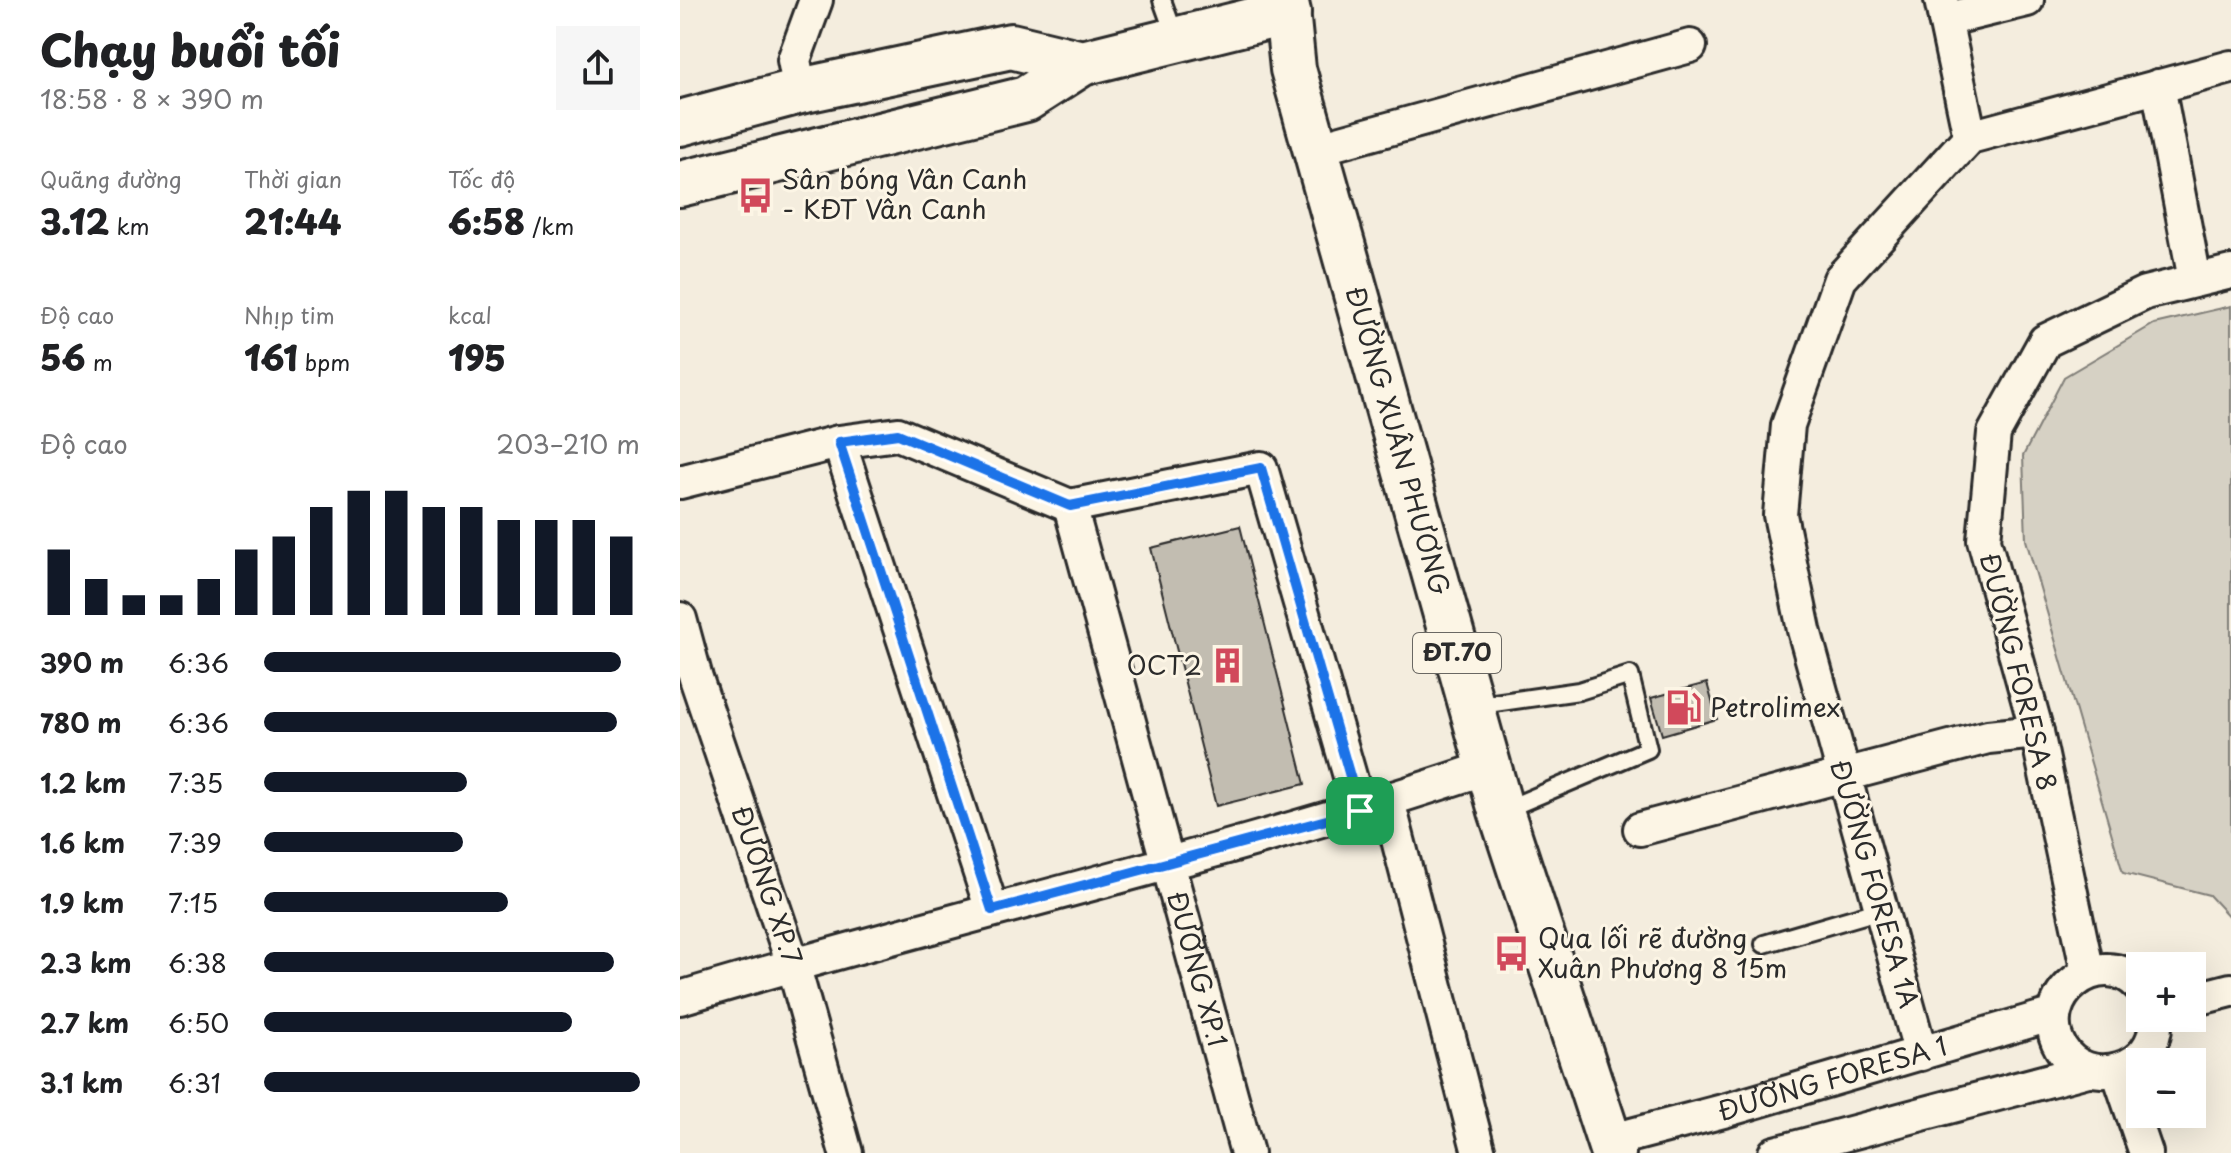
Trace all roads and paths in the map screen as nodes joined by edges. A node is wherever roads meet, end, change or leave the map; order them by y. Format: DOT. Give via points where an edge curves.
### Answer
graph roads {
  1 [pos="816,0"];
  2 [pos="1162,0"];
  3 [pos="2027,0"];
  4 [pos="1287,6"];
  5 [pos="1943,10"];
  6 [pos="1176,41"];
  7 [pos="1690,46"];
  8 [pos="1082,63"];
  9 [pos="2231,67"];
  10 [pos="797,76"];
  11 [pos="2158,86"];
  12 [pos="682,114"];
  13 [pos="1970,137"];
  14 [pos="1316,149"];
  15 [pos="680,184"];
  16 [pos="2231,272"];
  17 [pos="2195,280"];
  18 [pos="839,442"];
  19 [pos="680,482"];
  20 [pos="1070,506"];
  21 [pos="680,619"];
  22 [pos="688,680"];
  23 [pos="1471,706"];
  24 [pos="2037,732"];
  25 [pos="1489,767"];
  26 [pos="1844,776"];
  27 [pos="1374,806"];
  28 [pos="1501,811"];
  29 [pos="1640,829"];
  30 [pos="1170,862"];
  31 [pos="992,910"];
  32 [pos="1881,910"];
  33 [pos="1764,944"];
  34 [pos="793,964"];
  35 [pos="2088,973"];
  36 [pos="2126,977"];
  37 [pos="2231,990"];
  38 [pos="2206,996"];
  39 [pos="680,998"];
  40 [pos="2054,1014"];
  41 [pos="2153,1032"];
  42 [pos="1921,1054"];
  43 [pos="2103,1070"];
  44 [pos="1611,1147"];
  45 [pos="846,1153"];
  46 [pos="1247,1153"];
  47 [pos="1479,1153"];
  48 [pos="1775,1153"];
  49 [pos="2146,1153"];
  1 -- 10 [label="street"];
  2 -- 6 [label="lane"];
  3 -- 5 [label="street"];
  4 -- 6 [label="main road"];
  4 -- 14 [label="main road, ĐƯỜNG XUÂN PHƯƠNG / ĐT.70" via="1293,69"];
  5 -- 13 [label="street"];
  6 -- 8 [label="main road"];
  7 -- 14 [label="street"];
  8 -- 10 [label="main road" via="1011,46"];
  8 -- 15 [label="main road" via="1026,99"];
  9 -- 11 [label="street"];
  10 -- 12 [label="main road"];
  11 -- 13 [label="street"];
  11 -- 17 [label="street"];
  13 -- 26 [label="street, ĐƯỜNG FORESA 1A" via="1840,279 1788,425 1780,515 1804,630"];
  14 -- 23 [label="main road, ĐƯỜNG XUÂN PHƯƠNG / ĐT.70"];
  16 -- 17 [label="street, ĐƯỜNG FORESA 8"];
  17 -- 24 [label="street, ĐƯỜNG FORESA 8" via="2145,293 2045,341 1994,433 1984,540"];
  18 -- 19 [label="street"];
  18 -- 20 [label="street" via="898,434"];
  18 -- 31 [label="street"];
  20 -- 27 [label="street" via="1261,468"];
  20 -- 30 [label="street, ĐƯỜNG XP.1"];
  21 -- 22 [label="street, ĐƯỜNG XP.7"];
  22 -- 34 [label="street, ĐƯỜNG XP.7"];
  23 -- 25 [label="main road, ĐƯỜNG XUÂN PHƯƠNG / ĐT.70"];
  23 -- 28 [label="lane" via="1579,691 1630,675 1648,749"];
  24 -- 26 [label="street" via="1988,737"];
  24 -- 35 [label="street, ĐƯỜNG FORESA 8"];
  25 -- 27 [label="street"];
  25 -- 28 [label="main road, ĐƯỜNG XUÂN PHƯƠNG / ĐT.70"];
  26 -- 29 [label="street"];
  26 -- 32 [label="street, ĐƯỜNG FORESA 1A"];
  27 -- 30 [label="street"];
  27 -- 47 [label="street"];
  28 -- 44 [label="main road, ĐƯỜNG XUÂN PHƯƠNG / ĐT.70"];
  30 -- 31 [label="street"];
  30 -- 46 [label="street, ĐƯỜNG XP.1"];
  31 -- 34 [label="street"];
  32 -- 33 [label="lane"];
  32 -- 42 [label="street, ĐƯỜNG FORESA 1A"];
  34 -- 39 [label="street"];
  34 -- 45 [label="street, ĐƯỜNG XP.7"];
  35 -- 36 [label="street"];
  35 -- 40 [label="street" via="2065,989"];
  37 -- 38 [label="street"];
  40 -- 42 [label="street, ĐƯỜNG FORESA 1"];
  40 -- 43 [label="street" via="2054,1032 2072,1061"];
  41 -- 43 [label="street" via="2144,1054"];
  42 -- 44 [label="street, ĐƯỜNG FORESA 1"];
  43 -- 48 [label="street, ĐƯỜNG FORESA 1"];
  43 -- 49 [label="street"];
}
